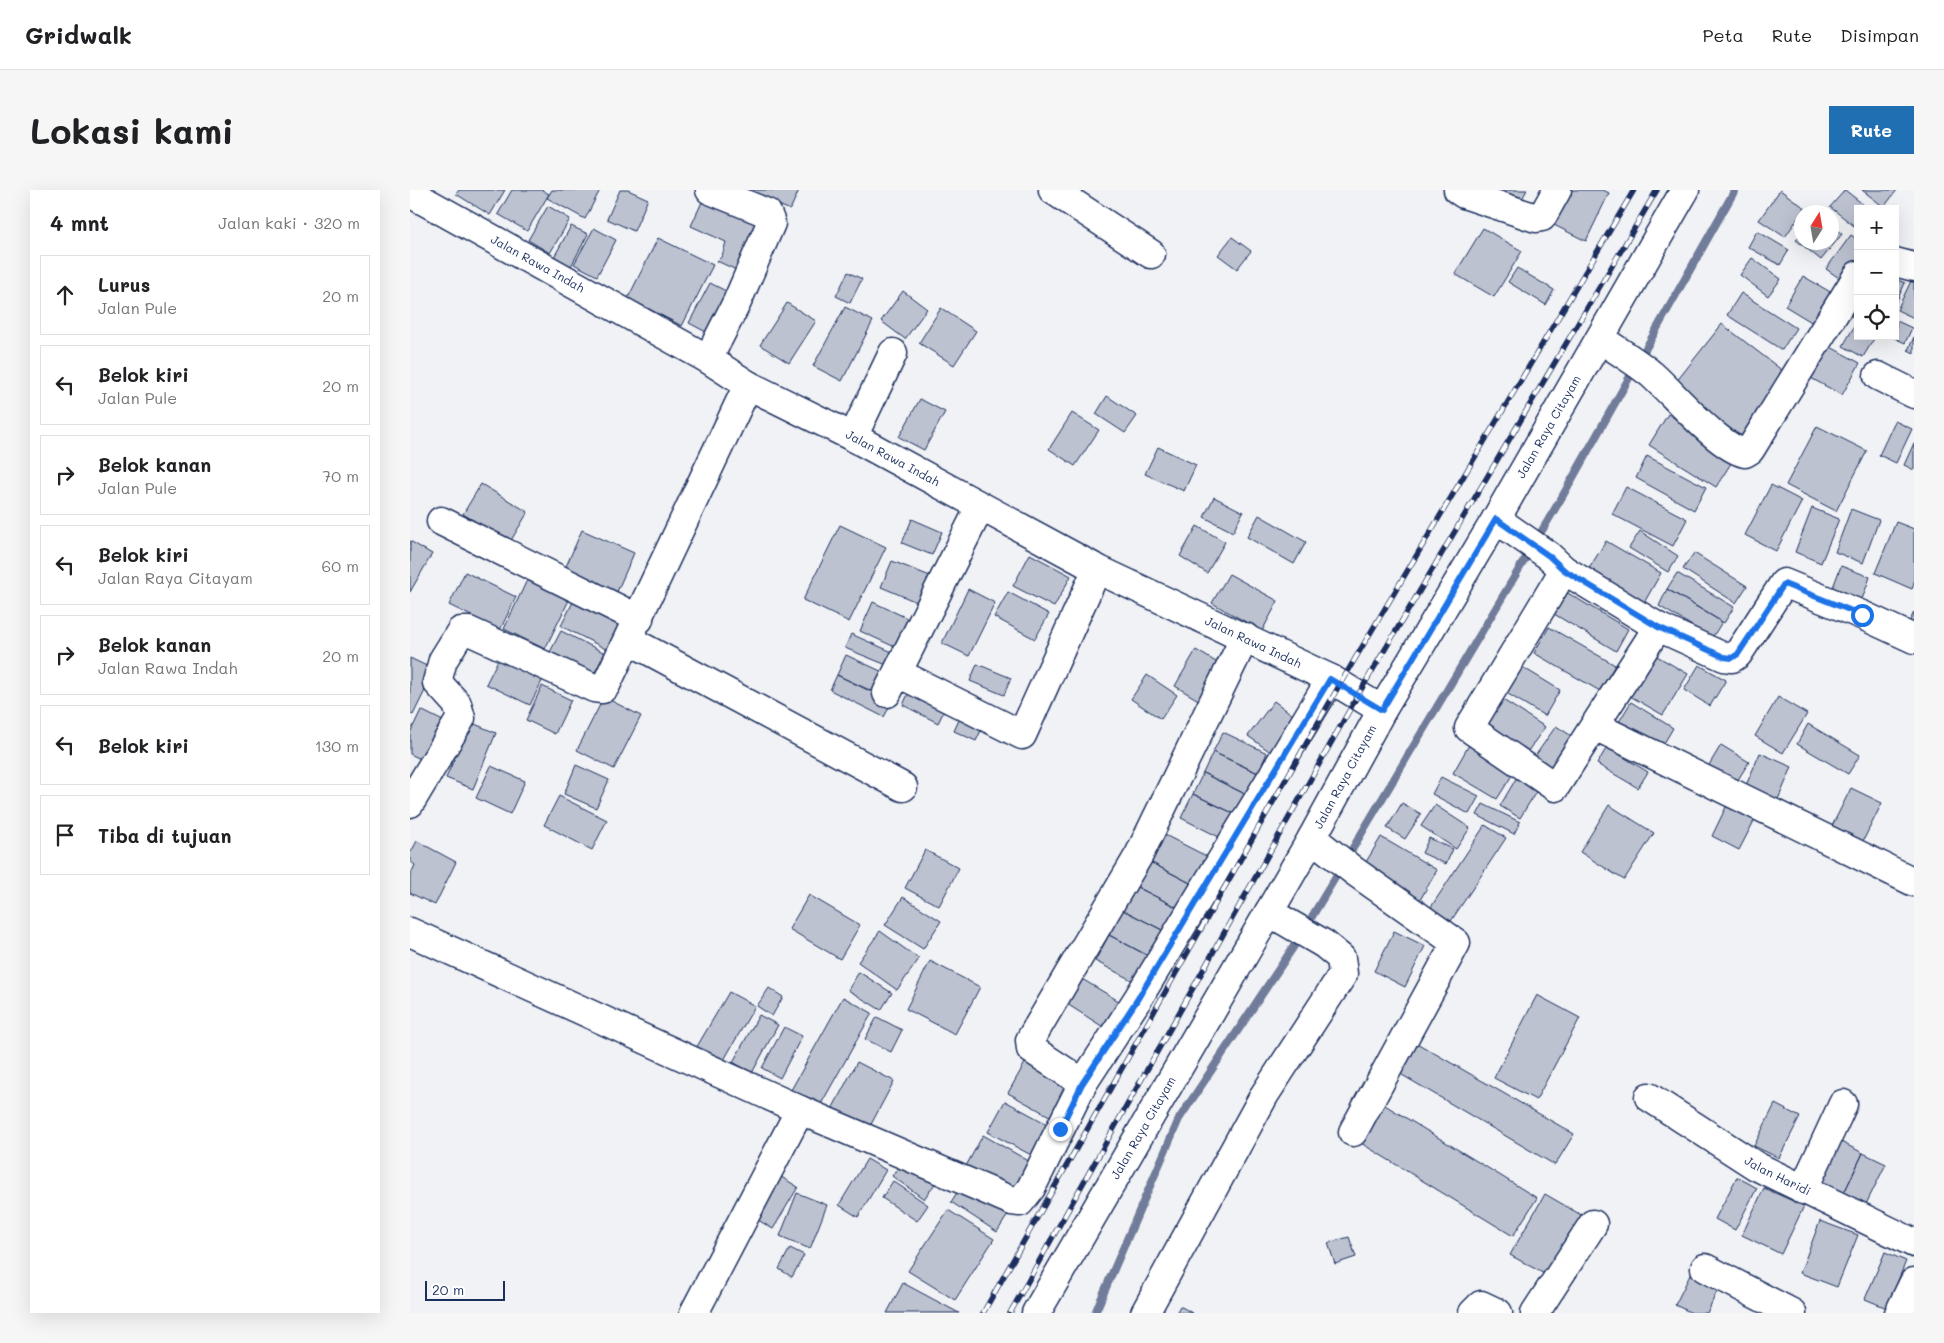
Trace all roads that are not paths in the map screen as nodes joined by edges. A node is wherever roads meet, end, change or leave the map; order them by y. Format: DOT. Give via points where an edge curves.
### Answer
graph roads {
  1 [pos="710,190"];
  2 [pos="1053,190"];
  3 [pos="1458,190"];
  4 [pos="1557,190"];
  5 [pos="1685,190"];
  6 [pos="410,193"];
  7 [pos="1494,196"];
  8 [pos="1151,254"];
  9 [pos="1899,263"];
  10 [pos="1914,267"];
  11 [pos="1854,281"];
  12 [pos="1609,345"];
  13 [pos="893,353"];
  14 [pos="708,359"];
  15 [pos="1878,376"];
  16 [pos="748,385"];
  17 [pos="1914,394"];
  18 [pos="853,437"];
  19 [pos="980,507"];
  20 [pos="1496,519"];
  21 [pos="441,521"];
  22 [pos="1556,563"];
  23 [pos="1097,569"];
  24 [pos="1658,627"];
  25 [pos="634,630"];
  26 [pos="1245,637"];
  27 [pos="1914,639"];
  28 [pos="1330,679"];
  29 [pos="1382,710"];
  30 [pos="1595,726"];
  31 [pos="903,787"];
  32 [pos="410,803"];
  33 [pos="1322,846"];
  34 [pos="1914,882"];
  35 [pos="1278,918"];
  36 [pos="410,932"];
  37 [pos="1082,1084"];
  38 [pos="1649,1097"];
  39 [pos="1843,1104"];
  40 [pos="800,1110"];
  41 [pos="1353,1132"];
  42 [pos="1803,1190"];
  43 [pos="1593,1224"];
  44 [pos="1914,1243"];
  45 [pos="1705,1268"];
  46 [pos="1914,1282"];
  47 [pos="694,1313"];
  48 [pos="1036,1313"];
  49 [pos="1145,1313"];
  50 [pos="1472,1313"];
  51 [pos="1498,1313"];
  52 [pos="1535,1313"];
  53 [pos="1792,1313"];
  54 [pos="1899,1313"];
  1 -- 14 [label="street" via="766,213 771,223"];
  2 -- 8 [label="street"];
  3 -- 7 [label="street" via="1464,194"];
  4 -- 7 [label="street" via="1542,217 1536,218"];
  5 -- 12 [label="street, Jalan Raya Citayam"];
  6 -- 14 [label="street, Jalan Rawa Indah"];
  9 -- 10 [label="street"];
  11 -- 12 [label="street" via="1749,452 1729,446 1687,411 1651,374"];
  12 -- 20 [label="street, Jalan Raya Citayam"];
  13 -- 18 [label="street"];
  14 -- 16 [label="street, Jalan Rawa Indah"];
  15 -- 17 [label="street"];
  16 -- 18 [label="street, Jalan Rawa Indah"];
  16 -- 25 [label="street"];
  18 -- 19 [label="street, Jalan Rawa Indah"];
  19 -- 23 [label="street, Jalan Rawa Indah"];
  19 -- 23 [label="street" via="892,683 1022,735"];
  20 -- 22 [label="street"];
  20 -- 29 [label="street, Jalan Raya Citayam"];
  21 -- 25 [label="street"];
  22 -- 24 [label="street"];
  22 -- 30 [label="street" via="1469,728 1555,787"];
  23 -- 26 [label="street, Jalan Rawa Indah"];
  24 -- 27 [label="street" via="1732,658 1738,654 1784,584"];
  24 -- 30 [label="street"];
  25 -- 31 [label="street"];
  25 -- 32 [label="street" via="602,689 470,631 461,631 443,660 438,682 457,704 460,718"];
  26 -- 28 [label="street, Jalan Rawa Indah"];
  26 -- 37 [label="street" via="1139,855 1030,1040 1031,1049"];
  28 -- 29 [label="street, Jalan Rawa Indah"];
  28 -- 37 [label="street" via="1137,1000"];
  29 -- 33 [label="street, Jalan Raya Citayam"];
  30 -- 34 [label="street"];
  33 -- 35 [label="street, Jalan Raya Citayam"];
  33 -- 41 [label="street" via="1456,943"];
  35 -- 48 [label="street, Jalan Raya Citayam"];
  35 -- 49 [label="street" via="1324,944 1341,958 1343,974 1265,1094"];
  36 -- 40 [label="street"];
  37 -- 40 [label="street" via="1031,1188 1020,1202"];
  38 -- 42 [label="street, Jalan Haridi" via="1756,1166"];
  39 -- 42 [label="street"];
  40 -- 47 [label="street"];
  42 -- 44 [label="street, Jalan Haridi"];
  43 -- 52 [label="street"];
  45 -- 53 [label="street"];
  46 -- 54 [label="street"];
  50 -- 51 [label="street" via="1481,1305"];
}
